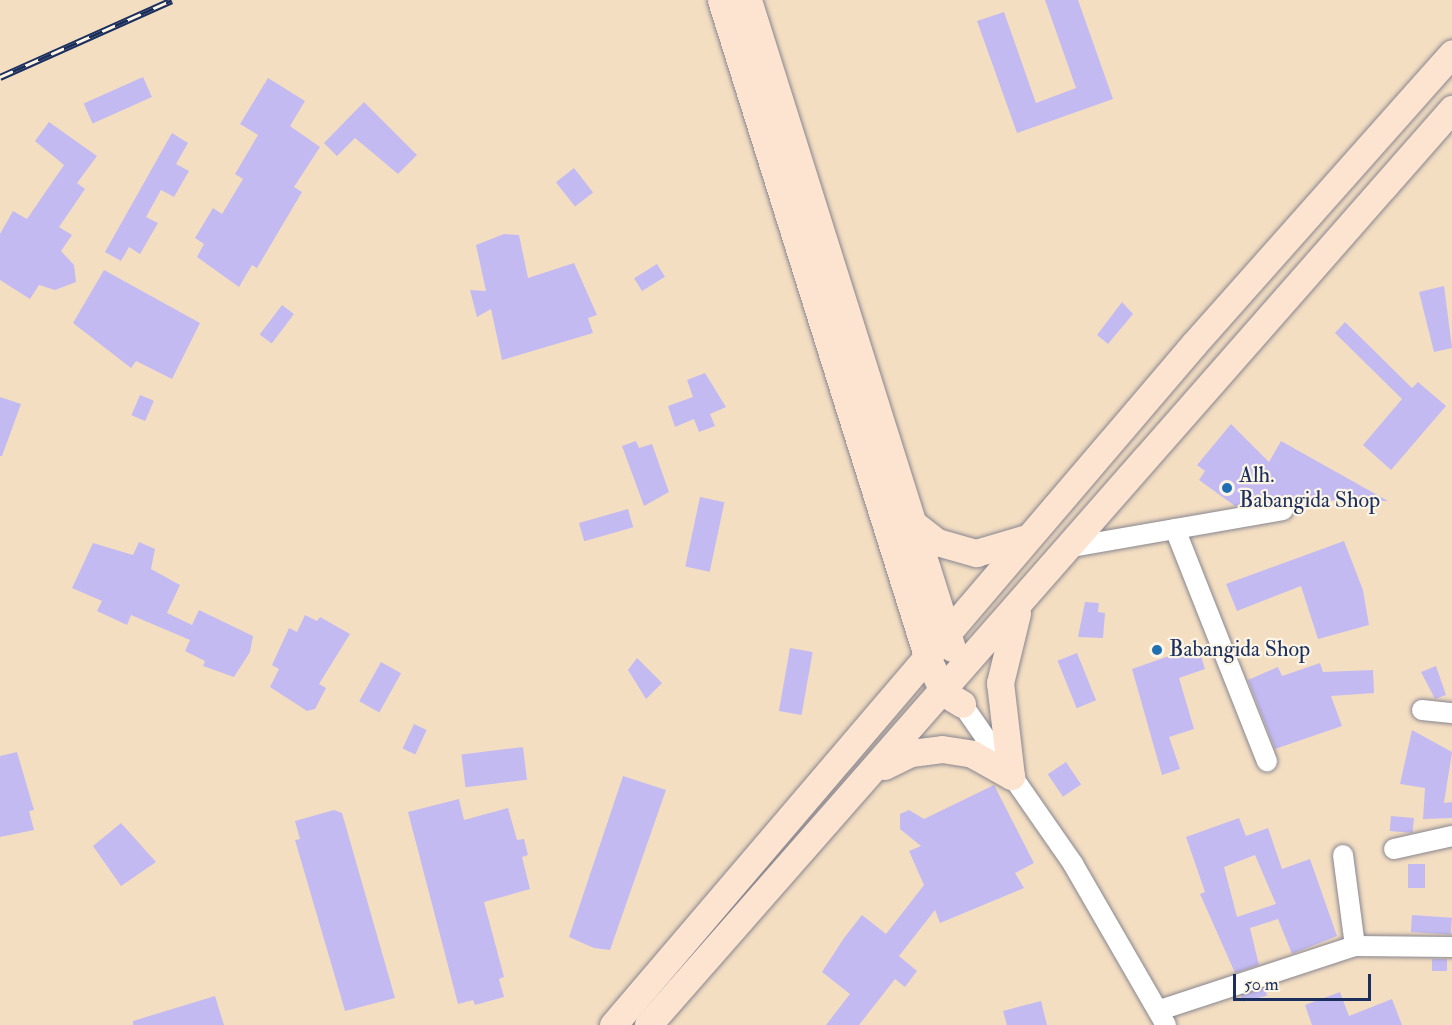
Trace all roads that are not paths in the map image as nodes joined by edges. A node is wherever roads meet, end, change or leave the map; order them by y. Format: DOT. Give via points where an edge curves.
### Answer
graph roads {
  1 [pos="721,0"];
  2 [pos="747,0"];
  3 [pos="1452,53"];
  4 [pos="1444,118"];
  5 [pos="1283,510"];
  6 [pos="915,525"];
  7 [pos="1175,529"];
  8 [pos="1032,535"];
  9 [pos="1072,547"];
  10 [pos="1028,592"];
  11 [pos="948,635"];
  12 [pos="928,659"];
  13 [pos="955,690"];
  14 [pos="1422,710"];
  15 [pos="1452,713"];
  16 [pos="1267,761"];
  17 [pos="1011,776"];
  18 [pos="869,777"];
  19 [pos="1452,836"];
  20 [pos="1394,849"];
  21 [pos="1343,855"];
  22 [pos="1364,946"];
  23 [pos="1452,947"];
  24 [pos="1163,1017"];
  25 [pos="613,1025"];
  26 [pos="648,1025"];
  1 -- 12 [label="main road"];
  2 -- 6 [label="main road"];
  3 -- 8 [label="main road" via="1389,129 1284,240"];
  4 -- 9 [label="main road"];
  5 -- 7 [label="street"];
  6 -- 8 [label="main road" via="937,542 976,553 1005,548"];
  6 -- 11 [label="main road"];
  7 -- 9 [label="street"];
  7 -- 16 [label="street"];
  8 -- 11 [label="main road"];
  9 -- 10 [label="main road"];
  10 -- 13 [label="main road"];
  10 -- 17 [label="main road" via="1009,633 1000,683"];
  11 -- 12 [label="main road"];
  11 -- 13 [label="main road"];
  12 -- 13 [label="main road"];
  12 -- 25 [label="main road"];
  13 -- 17 [label="street"];
  13 -- 18 [label="main road"];
  14 -- 15 [label="street"];
  17 -- 18 [label="main road" via="972,754 942,749 896,759"];
  17 -- 24 [label="street" via="1073,864"];
  18 -- 26 [label="main road"];
  19 -- 20 [label="street"];
  21 -- 22 [label="street"];
  22 -- 23 [label="street"];
  22 -- 24 [label="street"];
}
